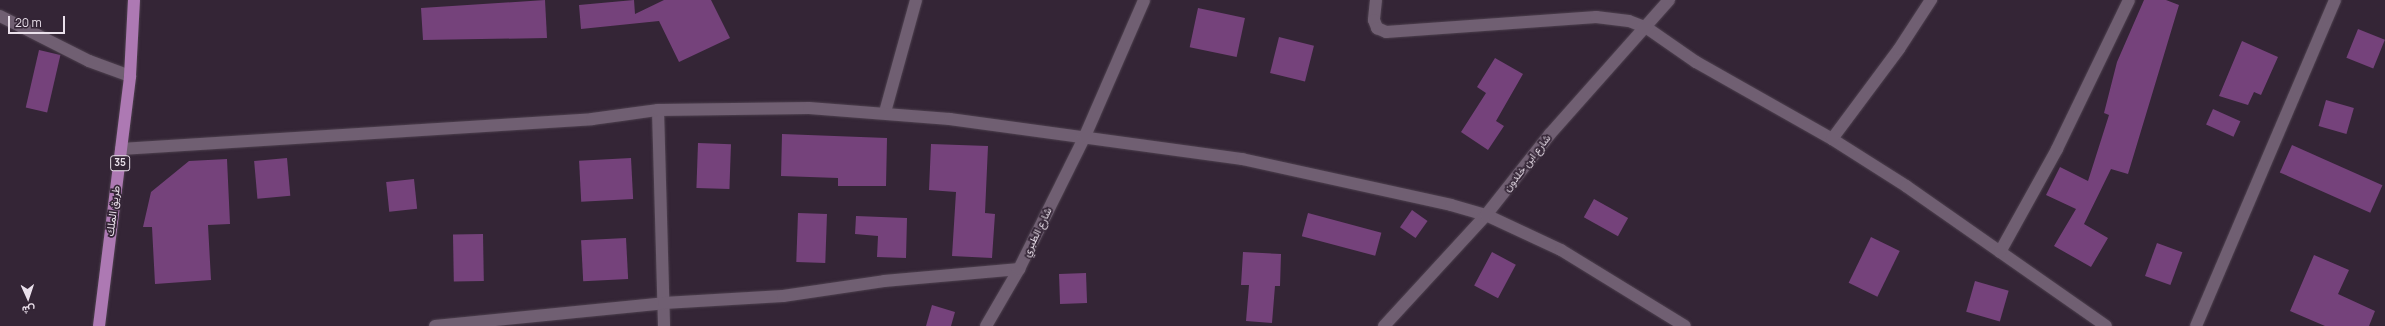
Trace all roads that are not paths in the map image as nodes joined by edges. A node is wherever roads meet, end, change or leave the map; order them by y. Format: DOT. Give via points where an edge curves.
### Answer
graph roads {
  1 [pos="134,0"];
  2 [pos="916,0"];
  3 [pos="1144,0"];
  4 [pos="1376,0"];
  5 [pos="1669,0"];
  6 [pos="1931,0"];
  7 [pos="2128,0"];
  8 [pos="2335,0"];
  9 [pos="0,16"];
  10 [pos="1647,28"];
  11 [pos="130,76"];
  12 [pos="658,110"];
  13 [pos="885,112"];
  14 [pos="1085,136"];
  15 [pos="1832,139"];
  16 [pos="121,149"];
  17 [pos="1486,215"];
  18 [pos="2000,252"];
  19 [pos="1019,269"];
  20 [pos="664,303"];
  21 [pos="98,326"];
  22 [pos="435,326"];
  23 [pos="664,326"];
  24 [pos="986,326"];
  25 [pos="1384,326"];
  26 [pos="1685,326"];
  27 [pos="2106,326"];
  28 [pos="2196,326"];
  1 -- 11 [label="main road, طريق الملك / 35"];
  2 -- 13 [label="street"];
  3 -- 14 [label="street, شارع الطبري"];
  4 -- 10 [label="street" via="1374,20 1378,28 1386,32 1596,17 1629,21"];
  5 -- 10 [label="street, شارع ابن خلدون"];
  6 -- 15 [label="street" via="1899,49"];
  7 -- 18 [label="street" via="2057,149"];
  8 -- 28 [label="street"];
  9 -- 11 [label="street" via="81,57"];
  10 -- 15 [label="street" via="1696,62"];
  10 -- 17 [label="street, شارع ابن خلدون" via="1550,134"];
  11 -- 16 [label="main road, طريق الملك / 35"];
  12 -- 13 [label="street" via="809,108"];
  12 -- 16 [label="street" via="592,119"];
  12 -- 20 [label="street"];
  13 -- 14 [label="street"];
  14 -- 17 [label="street" via="1242,159"];
  14 -- 19 [label="street, شارع الطبري"];
  15 -- 18 [label="street"];
  16 -- 21 [label="main road, طريق الملك / 35"];
  17 -- 25 [label="street, شارع ابن خلدون"];
  17 -- 26 [label="street" via="1562,250"];
  18 -- 27 [label="street"];
  19 -- 20 [label="street" via="884,281 783,296"];
  19 -- 24 [label="street, شارع الطبري"];
  20 -- 22 [label="street"];
  20 -- 23 [label="street"];
}
